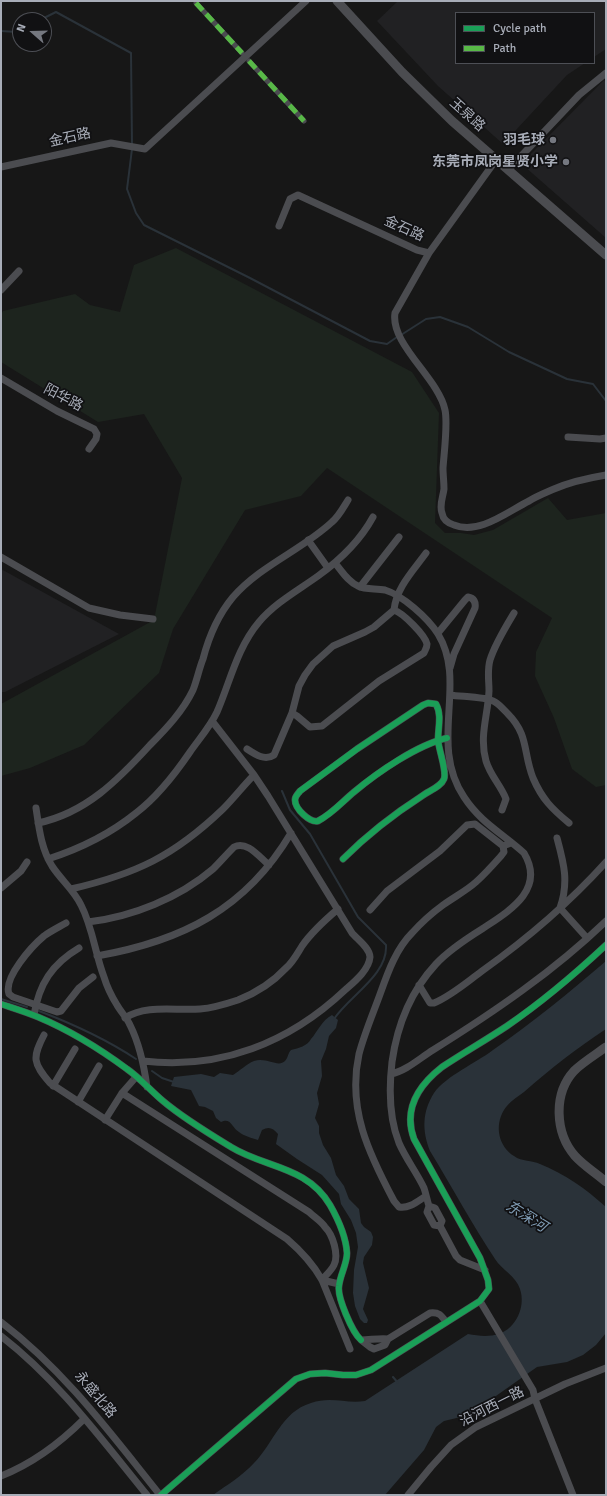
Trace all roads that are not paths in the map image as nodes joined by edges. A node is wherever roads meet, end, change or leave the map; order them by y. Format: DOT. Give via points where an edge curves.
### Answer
graph roads {
  1 [pos="306,1"];
  2 [pos="337,1"];
  3 [pos="196,3"];
  4 [pos="242,53"];
  5 [pos="249,61"];
  6 [pos="606,73"];
  7 [pos="304,121"];
  8 [pos="496,160"];
  9 [pos="1,167"];
  10 [pos="508,170"];
  11 [pos="279,226"];
  12 [pos="429,253"];
  13 [pos="606,256"];
  14 [pos="19,271"];
  15 [pos="1,290"];
  16 [pos="1,378"];
  17 [pos="568,437"];
  18 [pos="606,438"];
  19 [pos="89,449"];
  20 [pos="606,475"];
  21 [pos="348,500"];
  22 [pos="373,517"];
  23 [pos="399,537"];
  24 [pos="308,540"];
  25 [pos="426,553"];
  26 [pos="1,557"];
  27 [pos="335,563"];
  28 [pos="328,568"];
  29 [pos="360,587"];
  30 [pos="397,596"];
  31 [pos="394,610"];
  32 [pos="514,614"];
  33 [pos="153,619"];
  34 [pos="438,633"];
  35 [pos="449,672"];
  36 [pos="450,695"];
  37 [pos="487,700"];
  38 [pos="292,713"];
  39 [pos="212,721"];
  40 [pos="447,738"];
  41 [pos="438,740"];
  42 [pos="247,749"];
  43 [pos="254,775"];
  44 [pos="36,808"];
  45 [pos="502,810"];
  46 [pos="569,822"];
  47 [pos="38,823"];
  48 [pos="291,833"];
  49 [pos="557,838"];
  50 [pos="511,843"];
  51 [pos="503,846"];
  52 [pos="48,859"];
  53 [pos="343,859"];
  54 [pos="27,862"];
  55 [pos="606,862"];
  56 [pos="269,865"];
  57 [pos="1,888"];
  58 [pos="71,889"];
  59 [pos="560,908"];
  60 [pos="338,909"];
  61 [pos="370,910"];
  62 [pos="606,921"];
  63 [pos="88,922"];
  64 [pos="66,923"];
  65 [pos="587,938"];
  66 [pos="606,945"];
  67 [pos="79,948"];
  68 [pos="97,956"];
  69 [pos="93,977"];
  70 [pos="419,986"];
  71 [pos="36,1003"];
  72 [pos="1,1004"];
  73 [pos="34,1015"];
  74 [pos="125,1018"];
  75 [pos="44,1035"];
  76 [pos="606,1047"];
  77 [pos="75,1049"];
  78 [pos="143,1061"];
  79 [pos="99,1066"];
  80 [pos="391,1074"];
  81 [pos="136,1077"];
  82 [pos="53,1086"];
  83 [pos="147,1087"];
  84 [pos="122,1093"];
  85 [pos="78,1102"];
  86 [pos="105,1120"];
  87 [pos="606,1182"];
  88 [pos="426,1196"];
  89 [pos="485,1270"];
  90 [pos="322,1280"];
  91 [pos="339,1284"];
  92 [pos="480,1301"];
  93 [pos="1,1322"];
  94 [pos="446,1322"];
  95 [pos="1,1336"];
  96 [pos="350,1349"];
  97 [pos="606,1368"];
  98 [pos="535,1399"];
  99 [pos="84,1419"];
  100 [pos="1,1476"];
  101 [pos="147,1495"];
  102 [pos="161,1495"];
  103 [pos="408,1495"];
  104 [pos="573,1495"];
  1 -- 9 [label="street, 金石路" via="145,149 111,143"];
  2 -- 8 [label="street, 玉泉路" via="427,97"];
  3 -- 4 [label="street"];
  5 -- 7 [label="street"];
  6 -- 10 [label="street" via="579,94"];
  8 -- 10 [label="street, 玉泉路"];
  8 -- 12 [label="street, 金石路"];
  10 -- 13 [label="street, 玉泉路"];
  11 -- 12 [label="street, 金石路" via="290,199 298,195 417,250"];
  12 -- 20 [label="street" via="395,313 395,324 397,331 440,396 446,412 444,490 441,508 444,519 463,528 476,526 492,521 554,489"];
  14 -- 15 [label="street"];
  16 -- 19 [label="street, 阳华路" via="57,411 94,429 96,439"];
  17 -- 18 [label="street"];
  21 -- 24 [label="street" via="333,521"];
  22 -- 27 [label="street" via="359,539"];
  23 -- 29 [label="street"];
  24 -- 28 [label="street"];
  24 -- 47 [label="street" via="253,578 225,607 212,631 189,698 160,735 124,774 80,808 58,818"];
  25 -- 30 [label="street"];
  26 -- 33 [label="street" via="90,608"];
  27 -- 28 [label="street"];
  27 -- 29 [label="street"];
  28 -- 39 [label="street" via="278,603 258,622 244,643"];
  29 -- 30 [label="street" via="383,590"];
  30 -- 31 [label="street"];
  30 -- 34 [label="street" via="420,614"];
  31 -- 38 [label="street" via="374,627 332,646 318,658 305,675"];
  31 -- 38 [label="street" via="405,616 424,639 424,653 379,681 322,726 310,727"];
  32 -- 37 [label="street" via="490,660"];
  34 -- 35 [label="street" via="446,650"];
  34 -- 35 [label="street" via="468,597 474,600 475,608 454,654"];
  35 -- 36 [label="street"];
  36 -- 37 [label="street"];
  36 -- 40 [label="street"];
  37 -- 45 [label="street" via="484,750 489,770 506,799"];
  37 -- 46 [label="street" via="494,702 518,726 539,791 553,810"];
  38 -- 42 [label="street" via="274,755 264,758"];
  39 -- 43 [label="street"];
  39 -- 52 [label="street" via="183,763 152,799 137,812 105,834"];
  40 -- 41 [label="street"];
  40 -- 50 [label="street" via="451,770 464,796 482,819"];
  41 -- 41 [label="street" via="421,747 370,780 318,821 310,821 295,801 300,791 357,749 428,703 436,704 439,710"];
  41 -- 53 [label="street" via="444,771 441,783 372,832"];
  43 -- 48 [label="street"];
  43 -- 58 [label="street" via="205,826 172,851 138,870"];
  44 -- 47 [label="street"];
  47 -- 52 [label="street"];
  48 -- 56 [label="street"];
  48 -- 60 [label="street"];
  49 -- 59 [label="street" via="566,883"];
  50 -- 51 [label="street"];
  50 -- 70 [label="street" via="524,853 528,860 531,877 528,890 511,909 452,949"];
  51 -- 61 [label="street" via="475,824 467,825 440,851 387,891"];
  51 -- 88 [label="street" via="504,852 476,882 435,912 403,943 388,973 359,1055 356,1075 359,1118 375,1164 399,1207 405,1208"];
  52 -- 58 [label="street"];
  54 -- 57 [label="street" via="21,871"];
  55 -- 59 [label="street"];
  56 -- 63 [label="street" via="245,846 238,845 200,879 169,897 121,916"];
  56 -- 68 [label="street" via="234,901 200,923 179,934 145,946"];
  58 -- 63 [label="street" via="80,902"];
  59 -- 65 [label="street"];
  59 -- 70 [label="street" via="495,963 438,1002 430,1003"];
  60 -- 74 [label="street" via="307,940 286,968 250,995 213,1007 136,1012"];
  60 -- 78 [label="street" via="352,933 369,951 370,957 363,972 320,1012 282,1037 238,1054 201,1062"];
  62 -- 65 [label="street"];
  63 -- 68 [label="street"];
  64 -- 71 [label="street" via="44,936 32,948 14,972 8,985 9,994"];
  65 -- 80 [label="street" via="497,1009 401,1072"];
  66 -- 89 [label="street" via="529,1010 442,1066 424,1082 414,1102 410,1130"];
  67 -- 71 [label="street" via="51,971"];
  68 -- 74 [label="street" via="104,979"];
  69 -- 71 [label="street" via="78,988 61,1011 57,1012"];
  70 -- 80 [label="street" via="399,1031"];
  71 -- 73 [label="street"];
  72 -- 73 [label="street"];
  73 -- 81 [label="street" via="82,1040 128,1069"];
  74 -- 78 [label="street"];
  75 -- 82 [label="street" via="35,1058 42,1074"];
  76 -- 87 [label="street" via="574,1072 566,1082 559,1106 561,1131 567,1144 582,1163"];
  77 -- 82 [label="street"];
  78 -- 83 [label="street"];
  79 -- 85 [label="street"];
  80 -- 88 [label="street" via="394,1128"];
  81 -- 83 [label="street"];
  81 -- 84 [label="street"];
  82 -- 85 [label="street"];
  83 -- 91 [label="street" via="182,1115 229,1146 300,1176 322,1194 336,1216 346,1248 346,1260"];
  84 -- 86 [label="street"];
  84 -- 90 [label="street" via="309,1212 327,1228 336,1259"];
  85 -- 86 [label="street"];
  86 -- 90 [label="street" via="288,1239 306,1257"];
  88 -- 89 [label="street" via="429,1206 435,1208 442,1221 440,1226 456,1256"];
  89 -- 92 [label="street" via="489,1289"];
  90 -- 91 [label="street"];
  90 -- 96 [label="street"];
  91 -- 94 [label="street" via="340,1297 354,1332 361,1340 388,1339 430,1313 441,1315"];
  92 -- 94 [label="street"];
  92 -- 98 [label="street" via="525,1375"];
  93 -- 102 [label="street, 永盛北路" via="41,1355 66,1380"];
  94 -- 102 [label="street" via="371,1370 356,1375 310,1374 296,1380"];
  95 -- 99 [label="street, 永盛北路" via="32,1362"];
  97 -- 98 [label="street, 沿河西一路"];
  98 -- 103 [label="street, 沿河西一路" via="462,1436"];
  98 -- 104 [label="street"];
  99 -- 100 [label="street" via="58,1443"];
  99 -- 101 [label="street, 永盛北路"];
}
